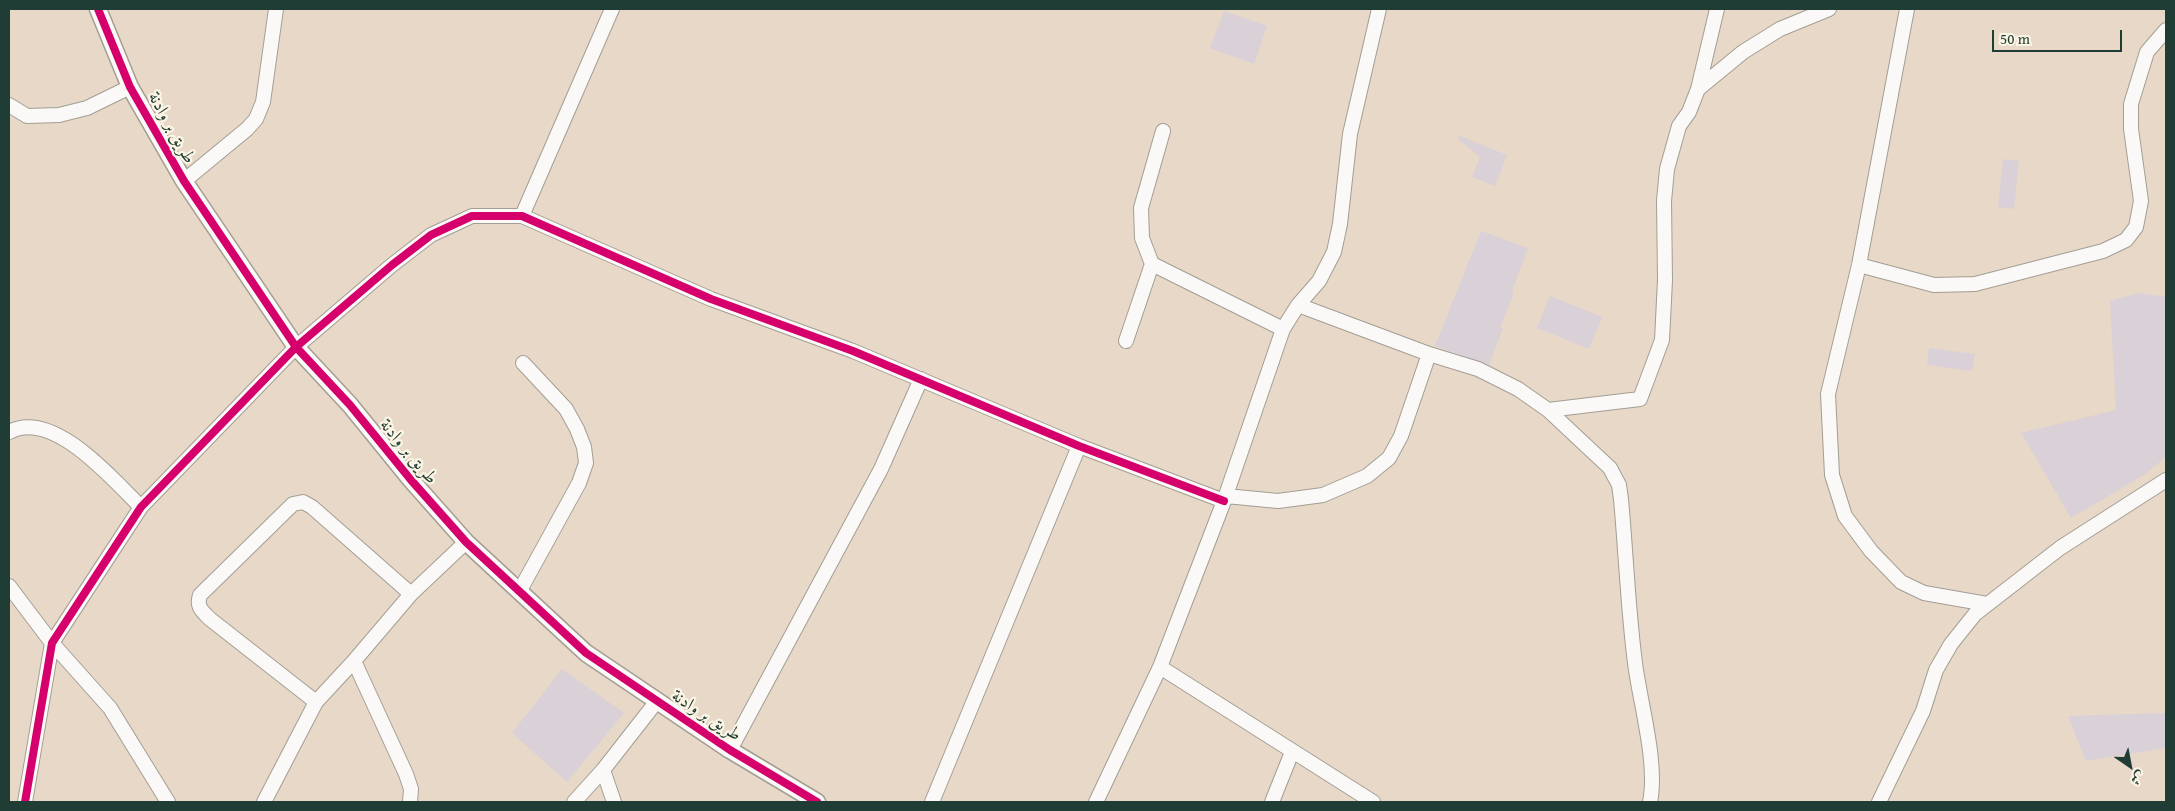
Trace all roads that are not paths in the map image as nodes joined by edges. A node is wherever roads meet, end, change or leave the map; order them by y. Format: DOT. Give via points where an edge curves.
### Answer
graph roads {
  1 [pos="98,9"];
  2 [pos="276,9"];
  3 [pos="612,9"];
  4 [pos="1379,9"];
  5 [pos="1717,9"];
  6 [pos="1829,9"];
  7 [pos="1907,9"];
  8 [pos="2166,30"];
  9 [pos="130,87"];
  10 [pos="1698,89"];
  11 [pos="9,105"];
  12 [pos="1163,130"];
  13 [pos="184,182"];
  14 [pos="522,216"];
  15 [pos="1152,264"];
  16 [pos="1859,265"];
  17 [pos="1298,305"];
  18 [pos="1283,329"];
  19 [pos="1126,340"];
  20 [pos="296,348"];
  21 [pos="1429,354"];
  22 [pos="523,363"];
  23 [pos="921,379"];
  24 [pos="1548,410"];
  25 [pos="9,432"];
  26 [pos="1079,446"];
  27 [pos="2166,480"];
  28 [pos="1225,499"];
  29 [pos="141,507"];
  30 [pos="466,542"];
  31 [pos="9,586"];
  32 [pos="519,592"];
  33 [pos="411,594"];
  34 [pos="1988,604"];
  35 [pos="52,643"];
  36 [pos="354,661"];
  37 [pos="1160,667"];
  38 [pos="316,702"];
  39 [pos="657,702"];
  40 [pos="730,750"];
  41 [pos="1292,752"];
  42 [pos="603,770"];
  43 [pos="25,802"];
  44 [pos="168,802"];
  45 [pos="264,802"];
  46 [pos="410,802"];
  47 [pos="574,802"];
  48 [pos="614,802"];
  49 [pos="817,802"];
  50 [pos="932,802"];
  51 [pos="1096,802"];
  52 [pos="1272,802"];
  53 [pos="1374,802"];
  54 [pos="1650,802"];
  55 [pos="1879,802"];
  1 -- 9 [label="street, طريق بر وادنة"];
  2 -- 13 [label="street" via="263,102 256,119"];
  3 -- 14 [label="street"];
  4 -- 17 [label="street" via="1350,134 1334,252 1319,281"];
  5 -- 10 [label="street"];
  6 -- 10 [label="street" via="1780,29 1743,52"];
  7 -- 16 [label="street"];
  8 -- 16 [label="street" via="2147,52 2132,104 2131,128 2141,201 2136,227 2126,240 2103,251 1975,284 1934,285"];
  9 -- 11 [label="street" via="87,108 59,115 27,116"];
  9 -- 13 [label="street, طريق بر وادنة"];
  10 -- 24 [label="street" via="1680,126 1668,169 1664,201 1662,340 1640,399"];
  12 -- 15 [label="street" via="1141,208 1142,238"];
  13 -- 20 [label="street, طريق بر وادنة"];
  14 -- 20 [label="street" via="472,216 431,235"];
  14 -- 23 [label="street" via="711,300"];
  15 -- 18 [label="street"];
  15 -- 19 [label="street"];
  16 -- 34 [label="street" via="1828,394 1832,475 1845,516 1870,551 1901,582 1924,593"];
  17 -- 18 [label="street"];
  17 -- 21 [label="street"];
  18 -- 28 [label="street"];
  20 -- 29 [label="street"];
  20 -- 30 [label="street, طريق بر وادنة" via="350,404"];
  21 -- 24 [label="street" via="1478,370 1518,389"];
  21 -- 28 [label="street" via="1401,436 1380,467 1323,495 1278,501"];
  22 -- 32 [label="street" via="566,409 578,428 586,463 579,483"];
  23 -- 26 [label="street"];
  23 -- 40 [label="street" via="881,468"];
  24 -- 54 [label="street" via="1610,468 1619,485 1635,662 1652,770"];
  25 -- 29 [label="street" via="16,428 37,428 72,443"];
  26 -- 28 [label="street"];
  26 -- 50 [label="street"];
  27 -- 34 [label="street" via="2060,548"];
  28 -- 37 [label="street"];
  29 -- 35 [label="street"];
  30 -- 32 [label="street, طريق بر وادنة"];
  30 -- 33 [label="street"];
  31 -- 35 [label="street"];
  32 -- 39 [label="street, طريق بر وادنة" via="586,653"];
  33 -- 36 [label="street"];
  33 -- 38 [label="street" via="303,502 293,504 200,595 200,609 210,619"];
  34 -- 55 [label="street" via="1969,621 1936,670 1922,711"];
  35 -- 43 [label="street"];
  35 -- 44 [label="street" via="110,708"];
  36 -- 38 [label="street"];
  36 -- 46 [label="street" via="406,774 411,789"];
  37 -- 41 [label="street"];
  37 -- 51 [label="street"];
  38 -- 45 [label="street"];
  39 -- 40 [label="street, طريق بر وادنة"];
  39 -- 42 [label="street"];
  40 -- 49 [label="street, طريق بر وادنة"];
  41 -- 52 [label="street"];
  41 -- 53 [label="street"];
  42 -- 47 [label="street"];
  42 -- 48 [label="street"];
}
